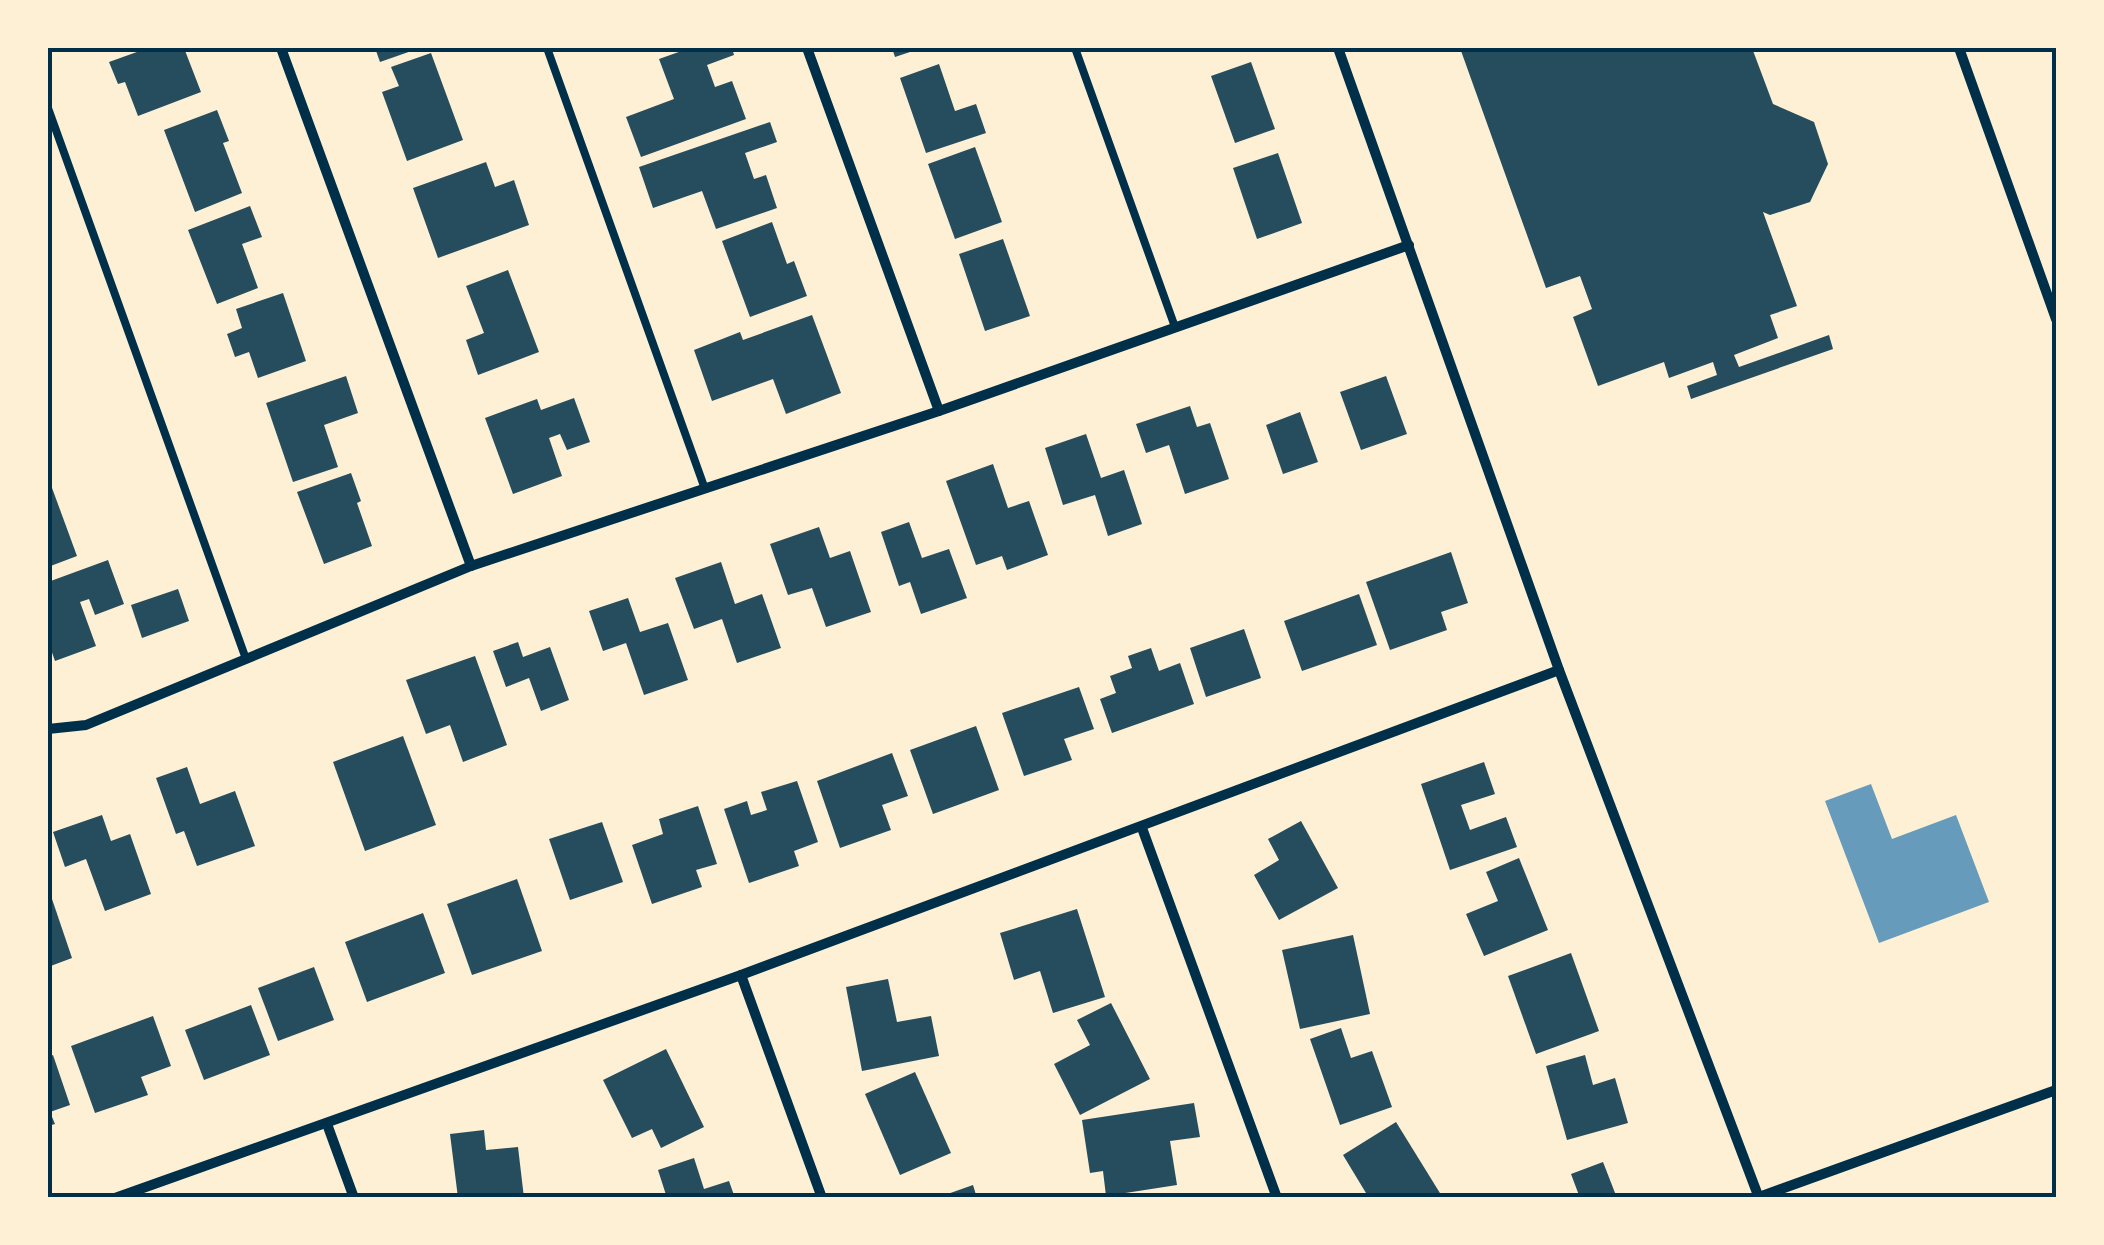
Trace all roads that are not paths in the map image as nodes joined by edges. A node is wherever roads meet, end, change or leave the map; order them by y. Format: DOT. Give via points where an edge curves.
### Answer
graph roads {
  1 [pos="281,48"];
  2 [pos="547,48"];
  3 [pos="807,48"];
  4 [pos="1075,48"];
  5 [pos="1338,48"];
  6 [pos="1959,48"];
  7 [pos="48,108"];
  8 [pos="1408,245"];
  9 [pos="2054,303"];
  10 [pos="2056,319"];
  11 [pos="1176,327"];
  12 [pos="938,412"];
  13 [pos="705,489"];
  14 [pos="472,566"];
  15 [pos="246,659"];
  16 [pos="1559,670"];
  17 [pos="48,728"];
  18 [pos="1142,828"];
  19 [pos="741,975"];
  20 [pos="2056,1090"];
  21 [pos="326,1124"];
  22 [pos="1759,1197"];
  23 [pos="115,1198"];
  24 [pos="354,1198"];
  25 [pos="822,1198"];
  26 [pos="1277,1198"];
  1 -- 14 [label="street"];
  2 -- 13 [label="lane"];
  3 -- 12 [label="street"];
  4 -- 11 [label="lane"];
  5 -- 8 [label="street"];
  6 -- 9 [label="street"];
  7 -- 15 [label="lane"];
  8 -- 11 [label="street"];
  8 -- 16 [label="street"];
  9 -- 10 [label="street"];
  11 -- 12 [label="street"];
  12 -- 13 [label="street"];
  13 -- 14 [label="street"];
  14 -- 15 [label="street"];
  15 -- 17 [label="street" via="86,726"];
  16 -- 18 [label="street"];
  16 -- 22 [label="street"];
  18 -- 19 [label="street"];
  18 -- 26 [label="street"];
  19 -- 21 [label="street"];
  19 -- 25 [label="street"];
  20 -- 22 [label="street"];
  21 -- 23 [label="street"];
  21 -- 24 [label="street"];
}
